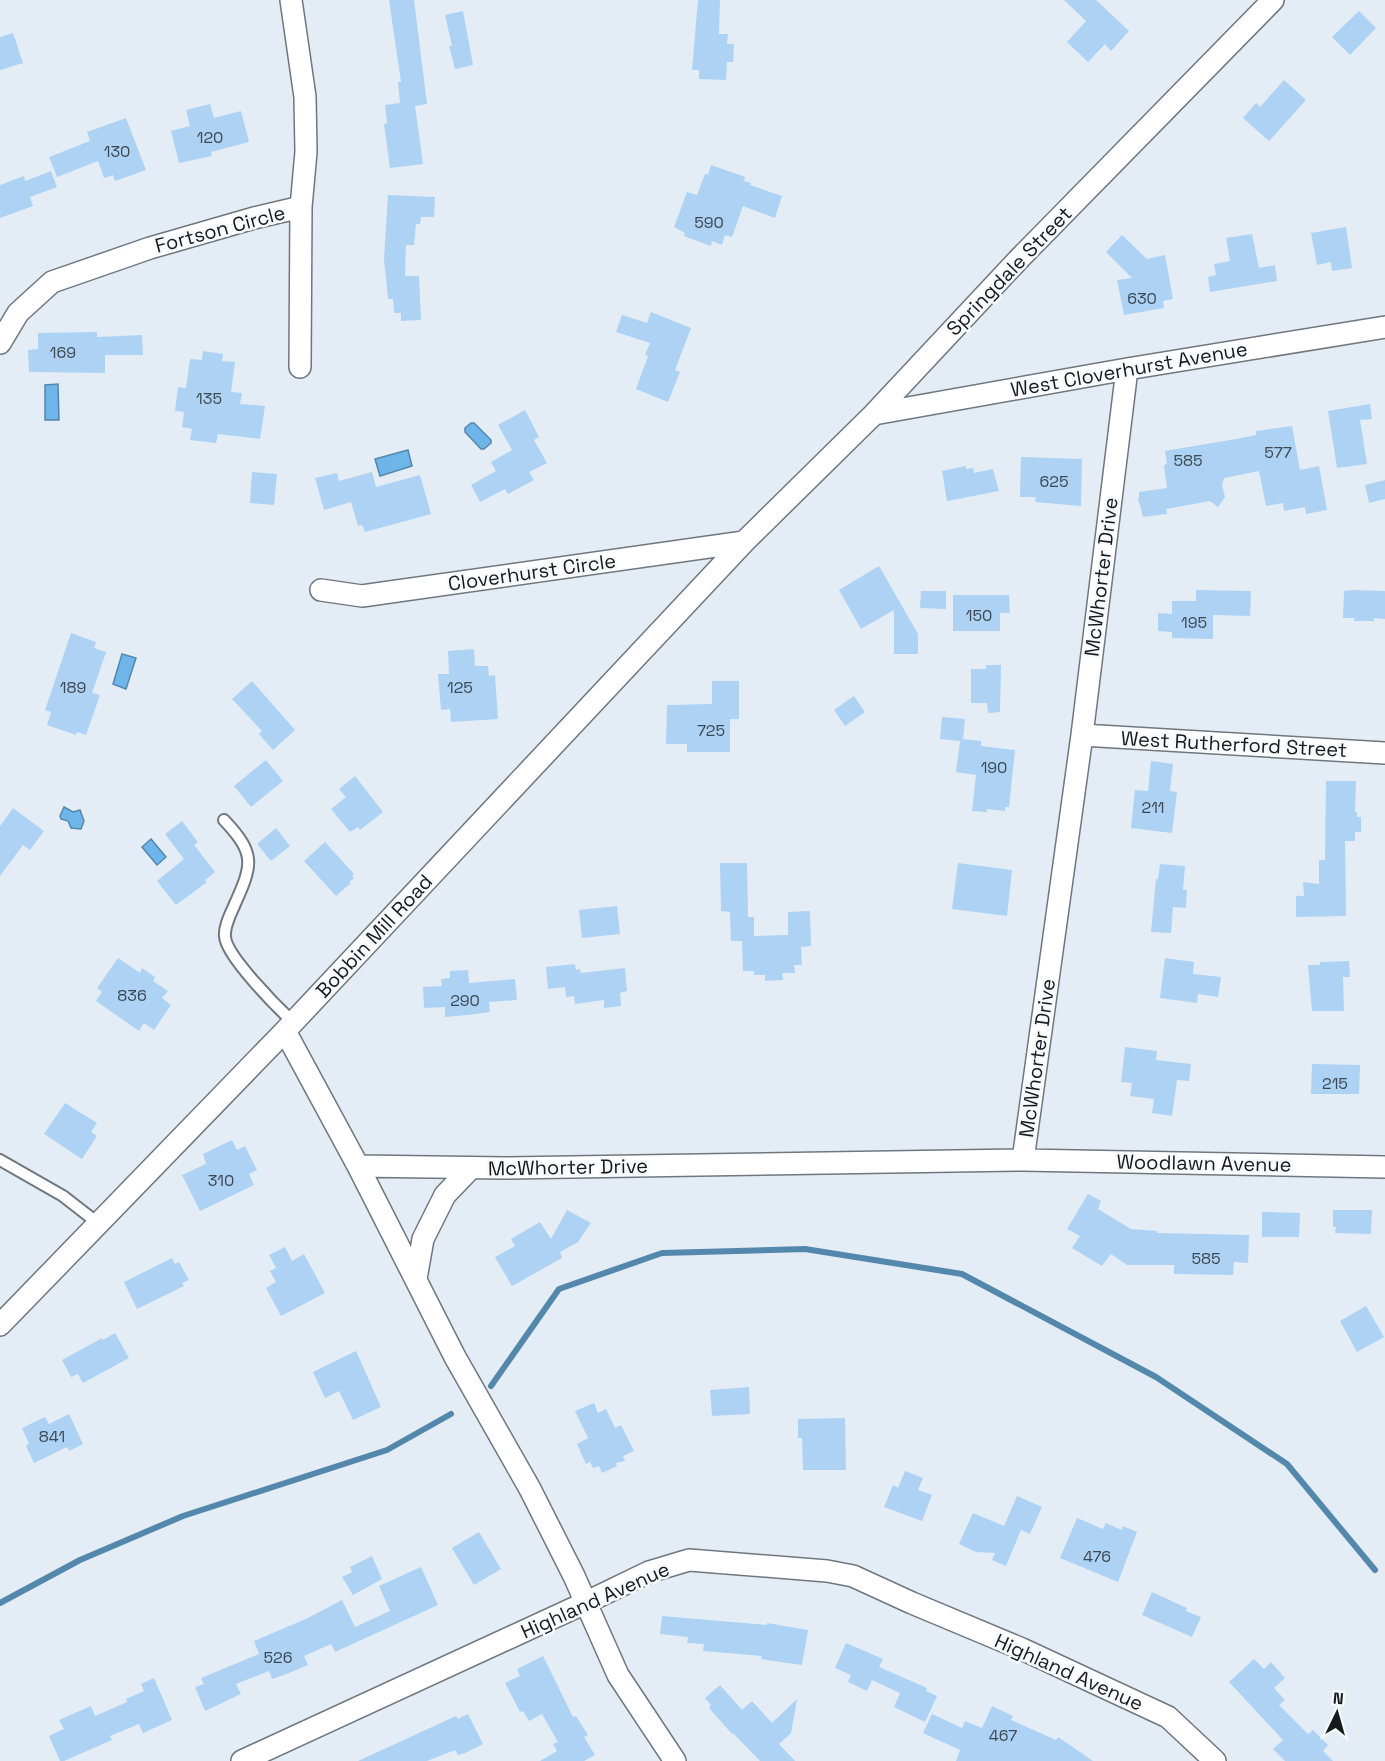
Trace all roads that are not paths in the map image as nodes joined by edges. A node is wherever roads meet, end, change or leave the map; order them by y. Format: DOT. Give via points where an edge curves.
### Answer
graph roads {
  1 [pos="291,0"];
  2 [pos="1274,0"];
  3 [pos="301,207"];
  4 [pos="1385,327"];
  5 [pos="0,343"];
  6 [pos="300,368"];
  7 [pos="1127,369"];
  8 [pos="874,414"];
  9 [pos="744,542"];
  10 [pos="321,590"];
  11 [pos="1082,735"];
  12 [pos="1385,753"];
  13 [pos="224,820"];
  14 [pos="289,1027"];
  15 [pos="0,1160"];
  16 [pos="1023,1160"];
  17 [pos="358,1166"];
  18 [pos="1385,1167"];
  19 [pos="471,1168"];
  20 [pos="99,1224"];
  21 [pos="416,1279"];
  22 [pos="0,1325"];
  23 [pos="585,1603"];
  24 [pos="242,1761"];
  25 [pos="675,1761"];
  26 [pos="1215,1761"];
  1 -- 3 [label="street, Fortson Circle" via="305,97"];
  2 -- 8 [label="street, Springdale Street" via="1018,260"];
  3 -- 5 [label="street, Fortson Circle" via="150,248 52,282 18,314"];
  3 -- 6 [label="street"];
  4 -- 7 [label="street, West Cloverhurst Avenue"];
  7 -- 8 [label="street, West Cloverhurst Avenue"];
  7 -- 11 [label="street, McWhorter Drive"];
  8 -- 9 [label="street, Springdale Street"];
  9 -- 10 [label="street, Cloverhurst Circle" via="362,596"];
  9 -- 14 [label="street, Bobbin Mill Road"];
  11 -- 12 [label="street, West Rutherford Street"];
  11 -- 16 [label="street, McWhorter Drive"];
  13 -- 14 [label="lane" via="242,838 249,855 247,873 224,937 228,950"];
  14 -- 17 [label="street"];
  14 -- 20 [label="street, Bobbin Mill Road"];
  15 -- 20 [label="lane" via="63,1196"];
  16 -- 18 [label="street, Woodlawn Avenue"];
  16 -- 19 [label="street, McWhorter Drive"];
  17 -- 19 [label="street, McWhorter Drive"];
  17 -- 21 [label="street"];
  19 -- 21 [label="street" via="440,1203 423,1239"];
  20 -- 22 [label="street, Bobbin Mill Road"];
  21 -- 23 [label="street" via="455,1357 531,1489"];
  23 -- 24 [label="street, Highland Avenue"];
  23 -- 25 [label="street" via="618,1675"];
  23 -- 26 [label="street, Highland Avenue" via="649,1572 689,1560 827,1570 853,1576 1168,1718"];
}
